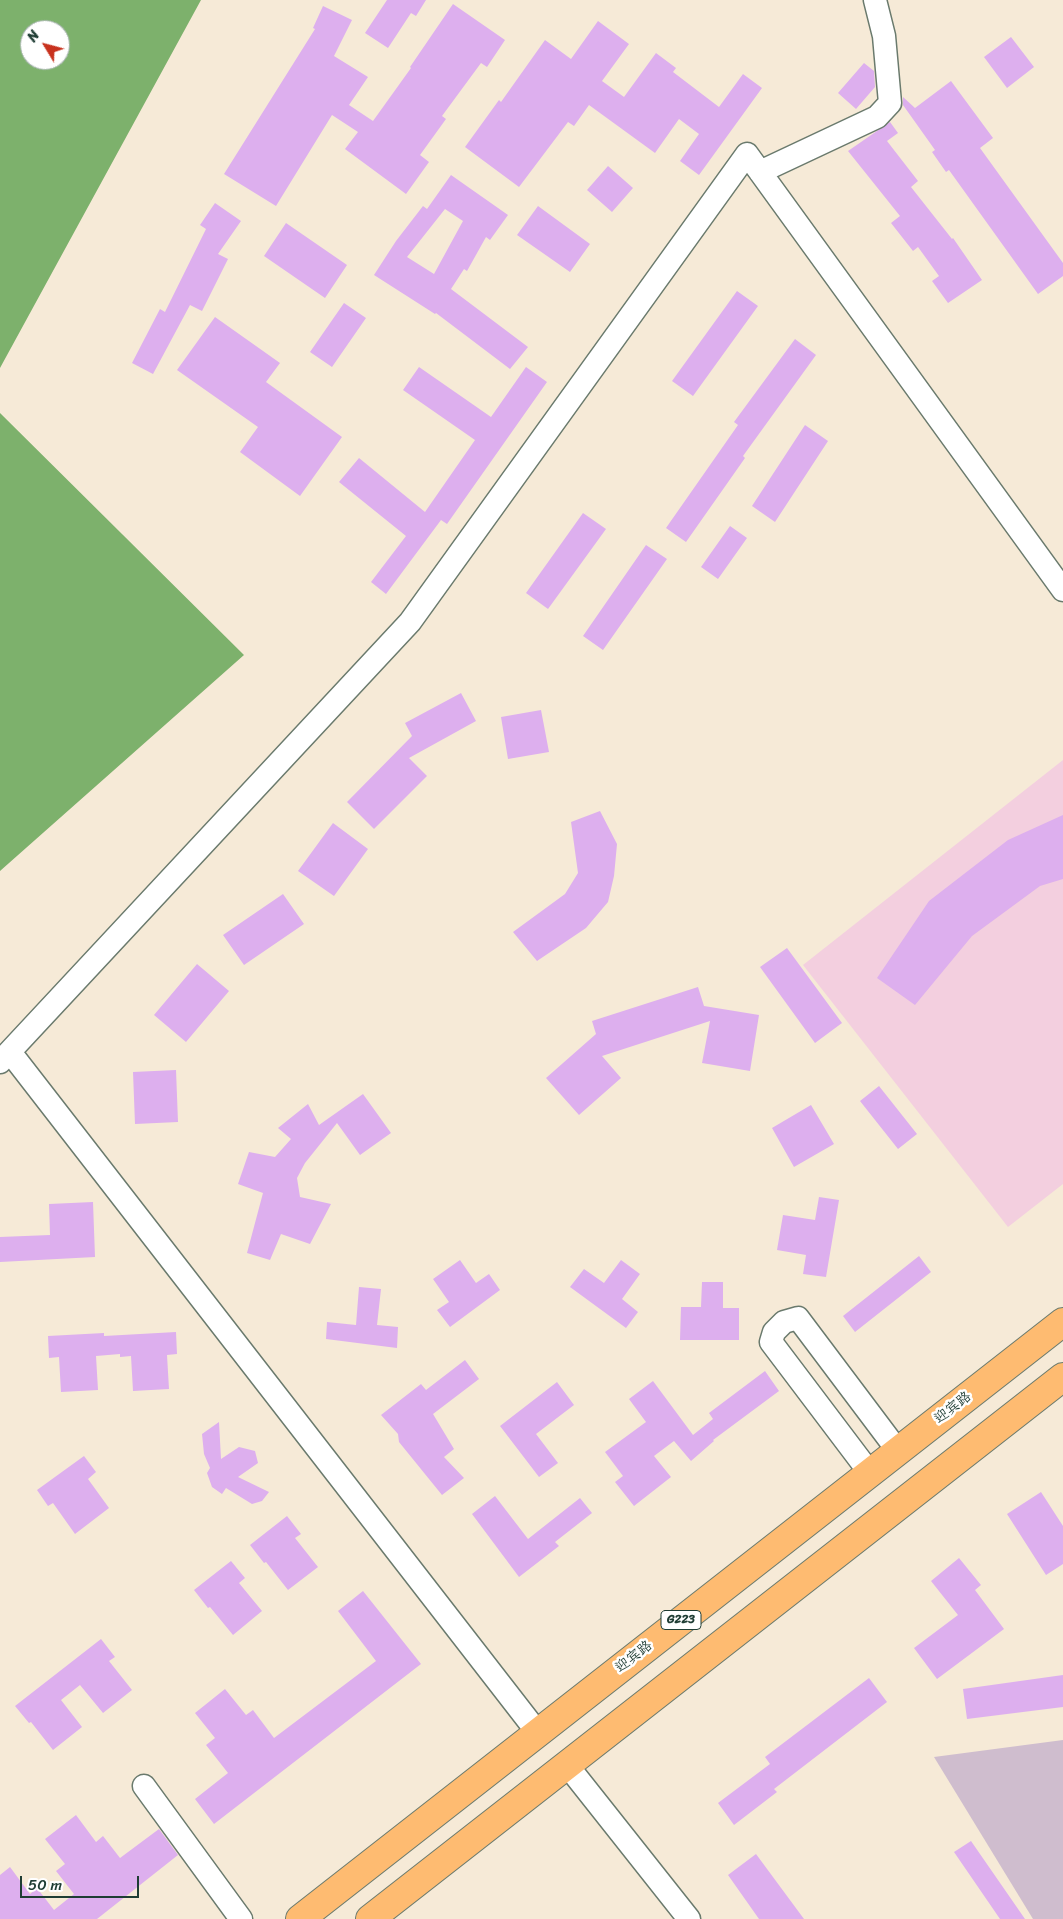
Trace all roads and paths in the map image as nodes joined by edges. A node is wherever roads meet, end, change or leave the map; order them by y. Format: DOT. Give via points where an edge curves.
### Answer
graph roads {
  1 [pos="875,0"];
  2 [pos="760,172"];
  3 [pos="1063,590"];
  4 [pos="5,1057"];
  5 [pos="1063,1322"];
  6 [pos="1063,1377"];
  7 [pos="898,1451"];
  8 [pos="870,1473"];
  9 [pos="538,1733"];
  10 [pos="567,1765"];
  11 [pos="144,1786"];
  12 [pos="241,1919"];
  13 [pos="300,1919"];
  14 [pos="370,1919"];
  15 [pos="689,1919"];
  1 -- 2 [label="street" via="884,36 890,103 877,117"];
  2 -- 3 [label="street"];
  2 -- 4 [label="street" via="747,154 410,622"];
  4 -- 9 [label="street"];
  5 -- 7 [label="highway, 迎宾路 / G223"];
  6 -- 10 [label="highway"];
  7 -- 8 [label="highway, 迎宾路 / G223"];
  7 -- 8 [label="street" via="798,1318 784,1322 774,1332 771,1342"];
  8 -- 9 [label="highway, 迎宾路 / G223"];
  9 -- 13 [label="highway, 迎宾路 / G223"];
  10 -- 14 [label="highway"];
  10 -- 15 [label="street"];
  11 -- 12 [label="street"];
}
